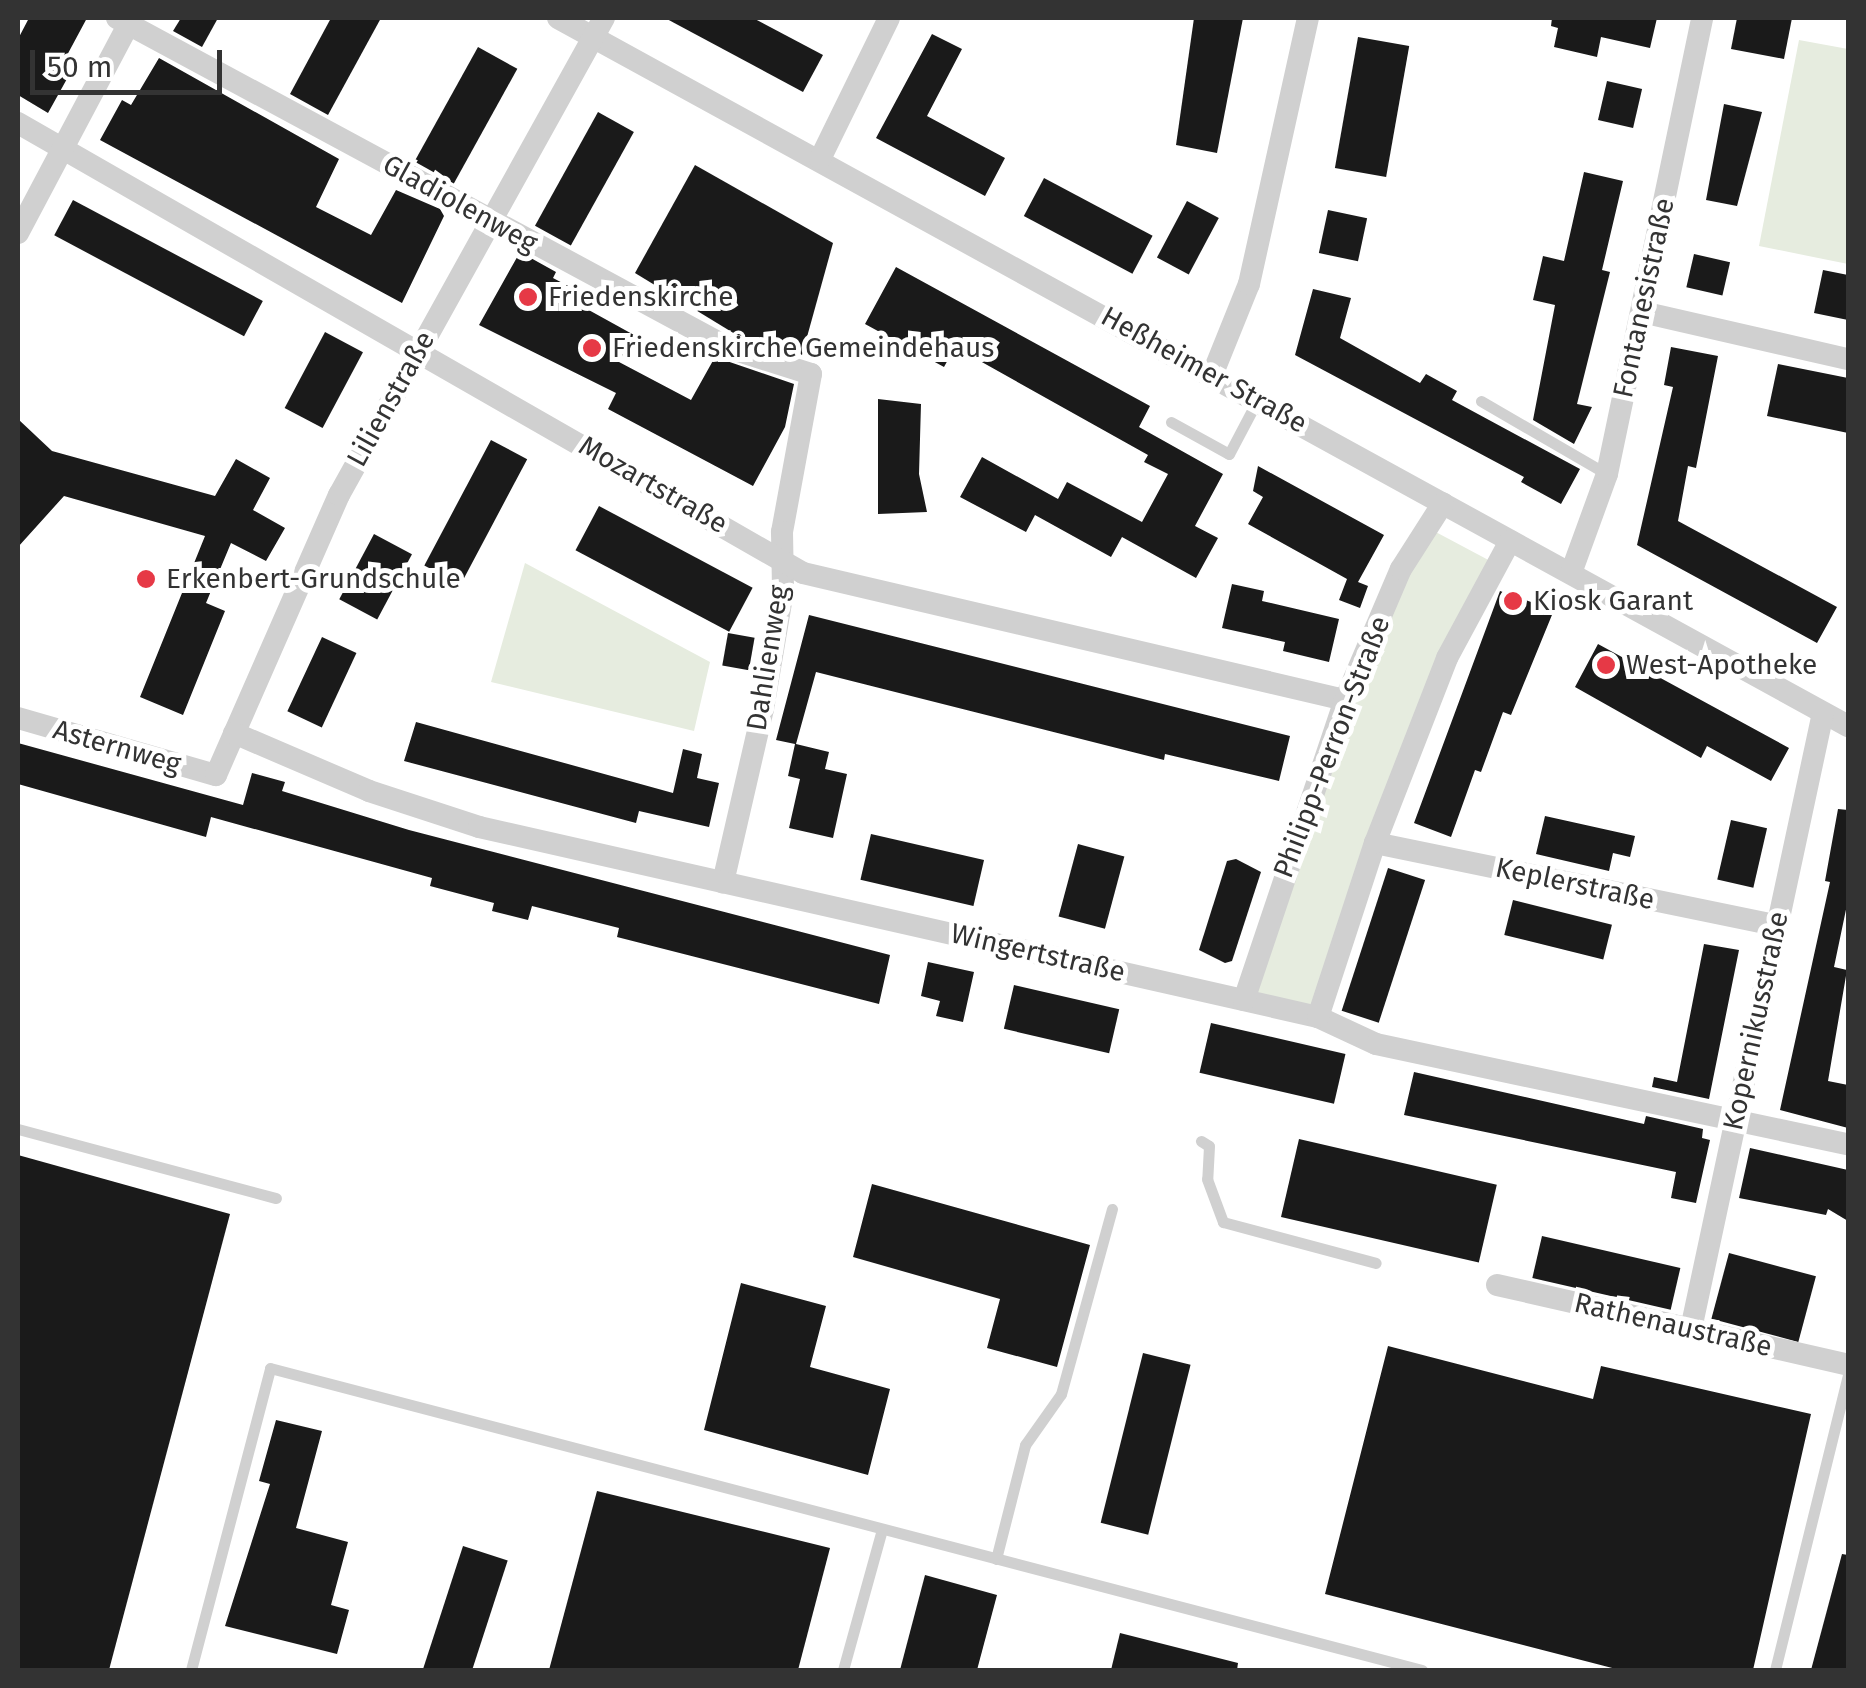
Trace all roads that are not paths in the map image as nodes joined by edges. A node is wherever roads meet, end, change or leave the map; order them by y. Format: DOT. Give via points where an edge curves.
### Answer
graph roads {
  1 [pos="558,18"];
  2 [pos="889,18"];
  3 [pos="1308,18"];
  4 [pos="1702,18"];
  5 [pos="126,20"];
  6 [pos="598,27"];
  7 [pos="18,123"];
  8 [pos="63,148"];
  9 [pos="820,160"];
  10 [pos="489,220"];
  11 [pos="18,234"];
  12 [pos="1642,312"];
  13 [pos="418,350"];
  14 [pos="1848,360"];
  15 [pos="1212,373"];
  16 [pos="810,374"];
  17 [pos="1258,399"];
  18 [pos="1481,401"];
  19 [pos="1171,422"];
  20 [pos="1607,474"];
  21 [pos="1443,504"];
  22 [pos="1510,541"];
  23 [pos="780,559"];
  24 [pos="1570,573"];
  25 [pos="1345,700"];
  26 [pos="1824,713"];
  27 [pos="18,718"];
  28 [pos="1848,726"];
  29 [pos="234,733"];
  30 [pos="216,775"];
  31 [pos="1375,843"];
  32 [pos="723,882"];
  33 [pos="1775,925"];
  34 [pos="1244,1000"];
  35 [pos="1318,1018"];
  36 [pos="1734,1124"];
  37 [pos="18,1129"];
  38 [pos="1202,1140"];
  39 [pos="1848,1144"];
  40 [pos="276,1198"];
  41 [pos="1112,1209"];
  42 [pos="1376,1263"];
  43 [pos="1497,1286"];
  44 [pos="1691,1329"];
  45 [pos="1848,1365"];
  46 [pos="1848,1374"];
  47 [pos="882,1529"];
  48 [pos="996,1559"];
  49 [pos="191,1670"];
  50 [pos="843,1670"];
  51 [pos="1422,1670"];
  52 [pos="1776,1670"];
  1 -- 6 [label="street, Heßheimer Straße"];
  2 -- 9 [label="street"];
  3 -- 15 [label="street" via="1249,284"];
  4 -- 12 [label="street, Fontanesistraße"];
  5 -- 8 [label="street"];
  5 -- 10 [label="street, Gladiolenweg"];
  6 -- 9 [label="street, Heßheimer Straße"];
  6 -- 10 [label="street, Lilienstraße"];
  7 -- 8 [label="street, Mozartstraße"];
  8 -- 11 [label="street"];
  8 -- 13 [label="street, Mozartstraße"];
  9 -- 15 [label="street, Heßheimer Straße"];
  10 -- 13 [label="street, Lilienstraße"];
  10 -- 16 [label="street, Gladiolenweg" via="729,348"];
  12 -- 14 [label="street"];
  12 -- 20 [label="street, Fontanesistraße"];
  13 -- 23 [label="street, Mozartstraße"];
  13 -- 29 [label="street, Lilienstraße" via="339,495"];
  15 -- 17 [label="street, Heßheimer Straße"];
  16 -- 23 [label="street, Dahlienweg"];
  17 -- 19 [label="lane" via="1229,454"];
  17 -- 21 [label="street, Heßheimer Straße"];
  18 -- 20 [label="lane"];
  20 -- 24 [label="street, Fontanesistraße"];
  21 -- 22 [label="street, Heßheimer Straße"];
  21 -- 25 [label="street, Philipp-Perron-Straße" via="1401,570"];
  22 -- 24 [label="street, Heßheimer Straße"];
  22 -- 31 [label="street" via="1447,658"];
  23 -- 25 [label="street, Mozartstraße" via="831,582"];
  23 -- 32 [label="street, Dahlienweg" via="782,592 763,710"];
  24 -- 26 [label="street, Heßheimer Straße"];
  25 -- 34 [label="street, Philipp-Perron-Straße"];
  26 -- 28 [label="street, Heßheimer Straße"];
  26 -- 33 [label="street, Kopernikusstraße"];
  27 -- 30 [label="street, Asternweg"];
  29 -- 30 [label="street, Lilienstraße"];
  29 -- 32 [label="street, Wingertstraße" via="425,811"];
  31 -- 33 [label="street, Keplerstraße"];
  31 -- 35 [label="street"];
  32 -- 34 [label="street, Wingertstraße"];
  33 -- 36 [label="street, Kopernikusstraße"];
  34 -- 35 [label="street, Wingertstraße"];
  35 -- 36 [label="street, Wingertstraße" via="1376,1044"];
  36 -- 39 [label="street, Wingertstraße" via="1754,1122"];
  36 -- 44 [label="street, Kopernikusstraße"];
  37 -- 40 [label="lane"];
  38 -- 42 [label="lane" via="1209,1146 1207,1179 1223,1222"];
  41 -- 48 [label="lane" via="1062,1394 1025,1445"];
  43 -- 44 [label="street, Rathenaustraße"];
  44 -- 45 [label="street, Rathenaustraße"];
  46 -- 52 [label="lane"];
  47 -- 48 [label="lane"];
  47 -- 49 [label="lane" via="270,1368"];
  47 -- 50 [label="lane"];
  48 -- 51 [label="lane"];
}
